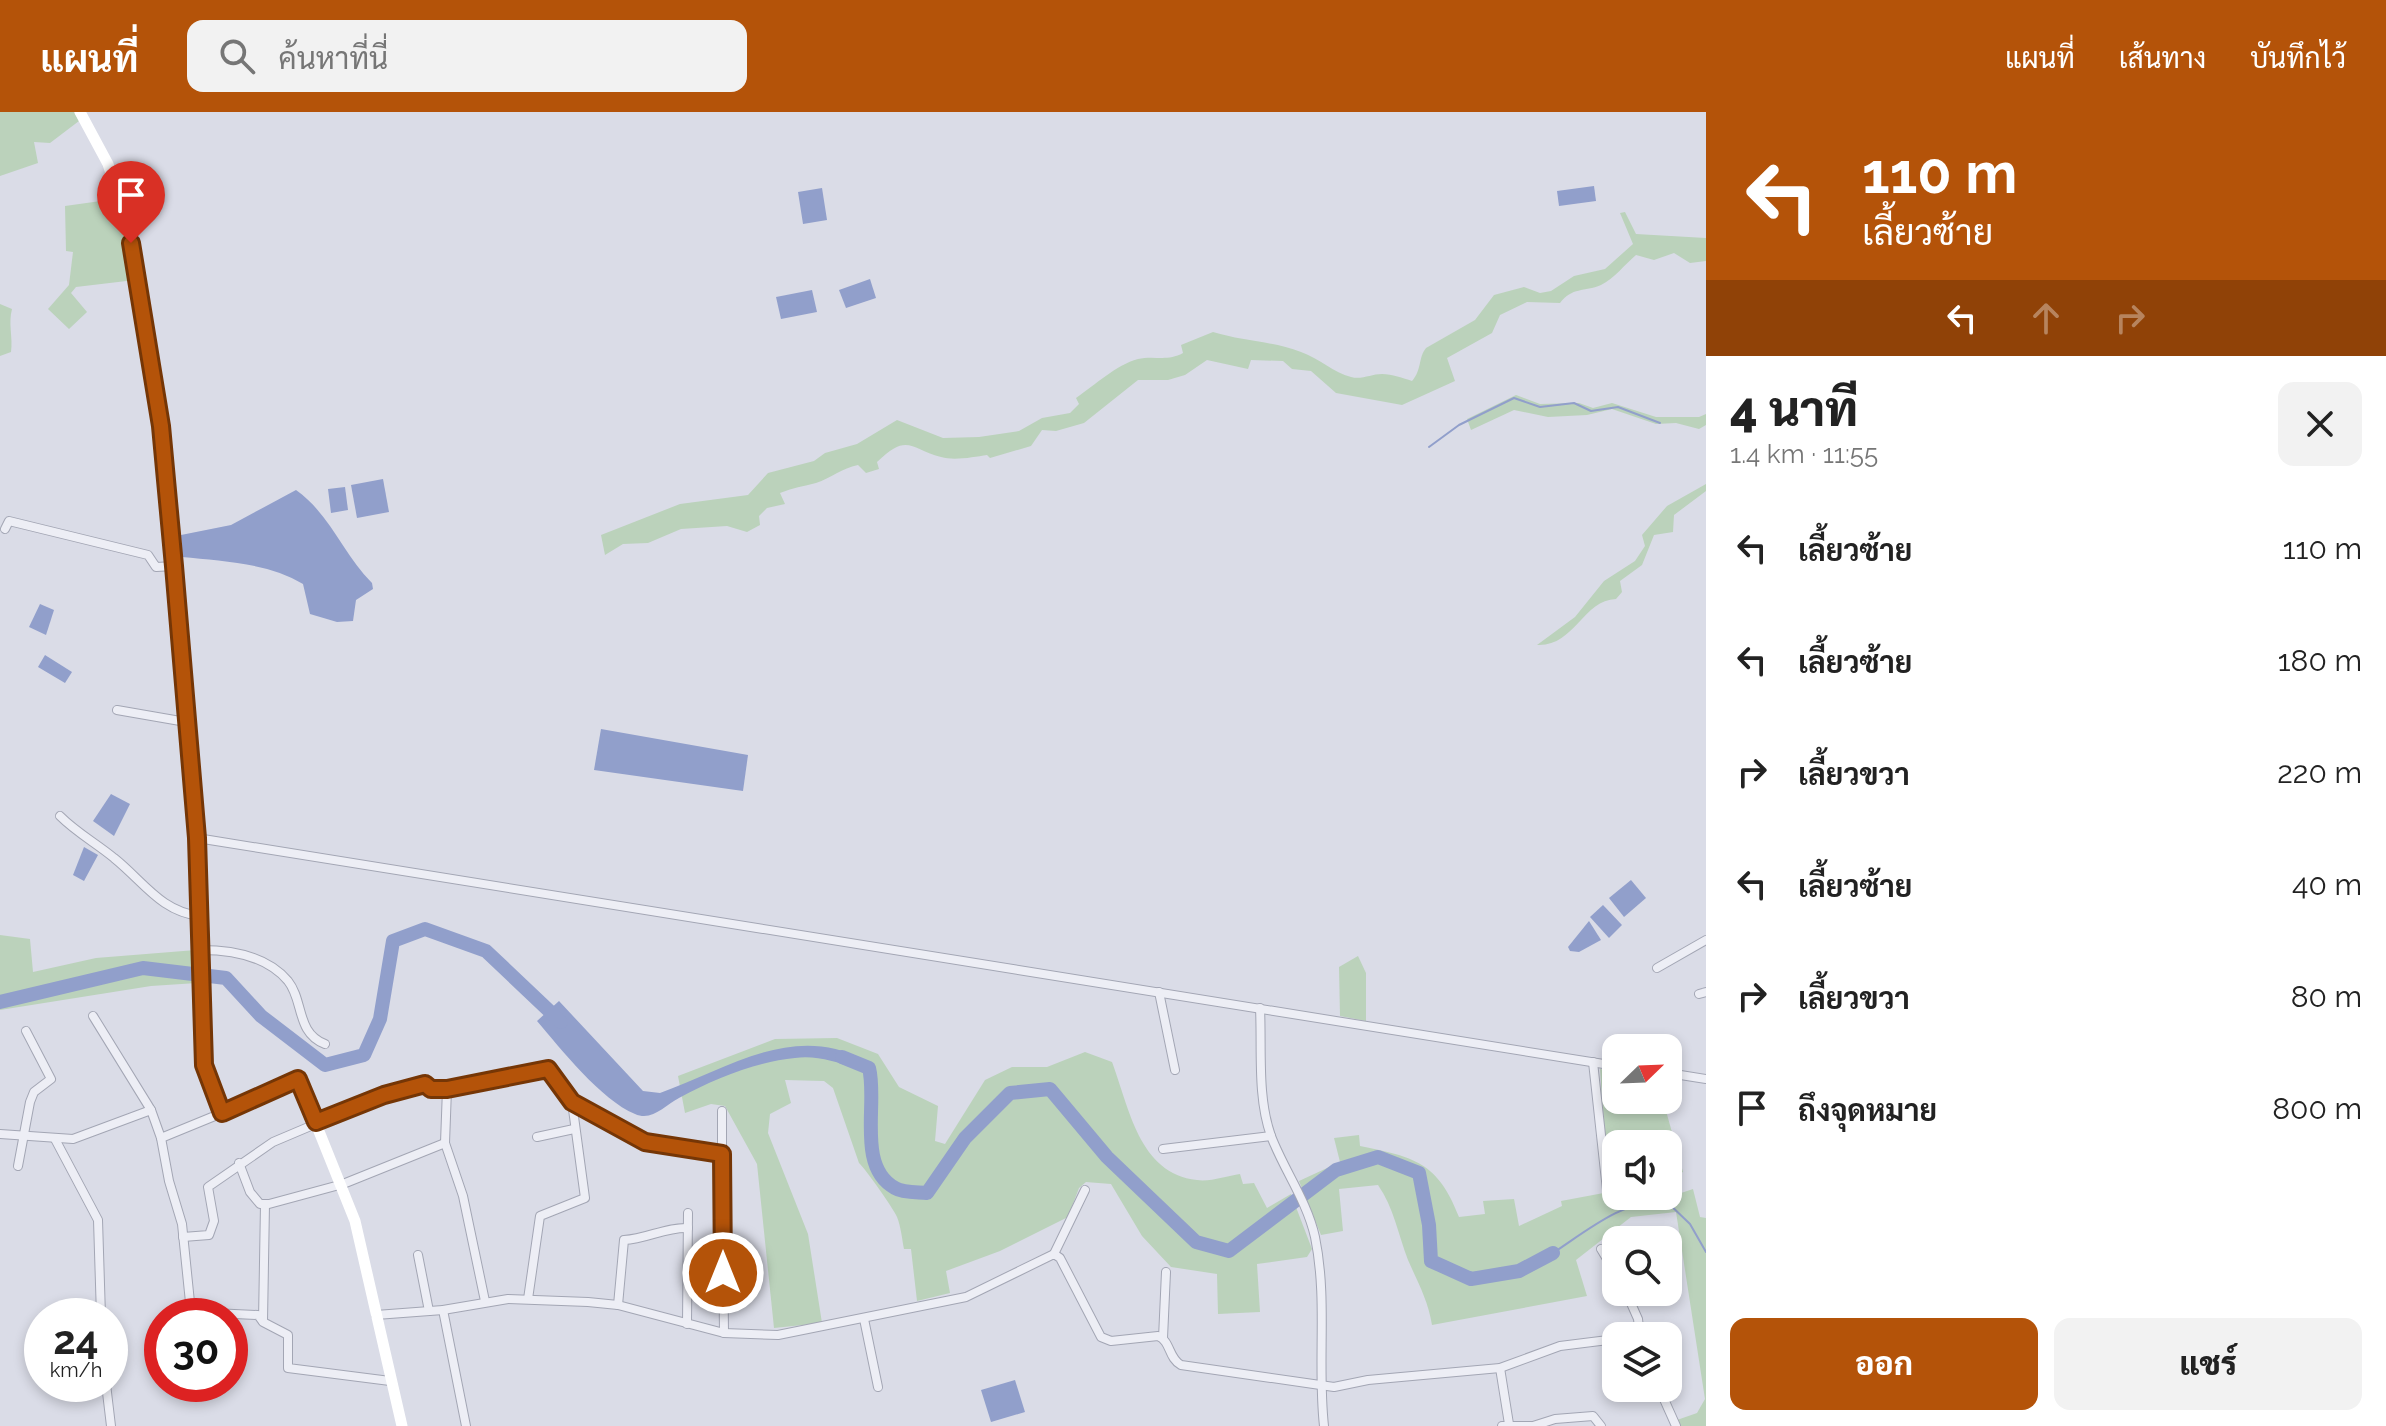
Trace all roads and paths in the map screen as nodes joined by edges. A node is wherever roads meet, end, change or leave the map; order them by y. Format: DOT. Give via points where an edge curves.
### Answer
graph roads {
  1 [pos="80,112"];
  2 [pos="5,529"];
  3 [pos="174,566"];
  4 [pos="117,710"];
  5 [pos="186,722"];
  6 [pos="60,816"];
  7 [pos="197,838"];
  8 [pos="200,916"];
  9 [pos="1706,936"];
  10 [pos="201,955"];
  11 [pos="1657,968"];
  12 [pos="1159,992"];
  13 [pos="1260,1008"];
  14 [pos="93,1016"];
  15 [pos="26,1031"];
  16 [pos="325,1044"];
  17 [pos="1593,1062"];
  18 [pos="1602,1064"];
  19 [pos="1175,1070"];
  20 [pos="1682,1075"];
  21 [pos="1706,1079"];
  22 [pos="447,1089"];
  23 [pos="572,1102"];
  24 [pos="151,1110"];
  25 [pos="722,1111"];
  26 [pos="222,1113"];
  27 [pos="316,1122"];
  28 [pos="574,1129"];
  29 [pos="0,1134"];
  30 [pos="1271,1136"];
  31 [pos="21,1137"];
  32 [pos="537,1137"];
  33 [pos="161,1138"];
  34 [pos="55,1139"];
  35 [pos="445,1143"];
  36 [pos="1602,1144"];
  37 [pos="1163,1149"];
  38 [pos="722,1154"];
  39 [pos="239,1163"];
  40 [pos="18,1166"];
  41 [pos="343,1184"];
  42 [pos="1085,1190"];
  43 [pos="265,1204"];
  44 [pos="688,1213"];
  45 [pos="688,1228"];
  46 [pos="183,1237"];
  47 [pos="1054,1254"];
  48 [pos="418,1255"];
  49 [pos="1166,1272"];
  50 [pos="100,1298"];
  51 [pos="528,1299"];
  52 [pos="485,1301"];
  53 [pos="618,1305"];
  54 [pos="443,1310"];
  55 [pos="429,1311"];
  56 [pos="376,1315"];
  57 [pos="864,1319"];
  58 [pos="263,1322"];
  59 [pos="687,1324"];
  60 [pos="724,1333"];
  61 [pos="1163,1338"];
  62 [pos="1602,1341"];
  63 [pos="1500,1368"];
  64 [pos="390,1381"];
  65 [pos="1319,1382"];
  66 [pos="878,1387"];
  67 [pos="108,1402"];
  68 [pos="1665,1402"];
  69 [pos="1506,1425"];
  70 [pos="111,1426"];
  71 [pos="402,1426"];
  72 [pos="466,1426"];
  73 [pos="1324,1426"];
  74 [pos="1532,1426"];
  75 [pos="1601,1426"];
  76 [pos="1676,1426"];
  1 -- 3 [label="street" via="117,188 137,267 161,426"];
  2 -- 3 [label="street" via="9,521 52,529 114,549 142,552 156,567"];
  3 -- 5 [label="street"];
  4 -- 5 [label="street"];
  5 -- 7 [label="street"];
  6 -- 8 [label="street" via="166,906"];
  7 -- 8 [label="street"];
  7 -- 12 [label="street"];
  8 -- 10 [label="street"];
  9 -- 11 [label="street"];
  10 -- 16 [label="street" via="240,953 273,969 289,982 307,1030"];
  10 -- 26 [label="street" via="204,1065"];
  12 -- 13 [label="street"];
  12 -- 19 [label="street"];
  13 -- 17 [label="street"];
  13 -- 30 [label="street" via="1264,1109"];
  14 -- 24 [label="street"];
  15 -- 31 [label="street" via="51,1079 34,1092"];
  17 -- 18 [label="street"];
  17 -- 36 [label="street"];
  20 -- 21 [label="street"];
  22 -- 23 [label="street" via="548,1069"];
  22 -- 27 [label="street" via="425,1084"];
  22 -- 35 [label="street"];
  23 -- 28 [label="street"];
  23 -- 38 [label="street" via="645,1142"];
  24 -- 33 [label="street"];
  24 -- 34 [label="street" via="73,1139"];
  25 -- 38 [label="street"];
  26 -- 27 [label="street" via="298,1079"];
  26 -- 33 [label="street"];
  27 -- 39 [label="street"];
  27 -- 41 [label="street"];
  28 -- 32 [label="street"];
  28 -- 51 [label="street" via="585,1198 540,1216"];
  29 -- 31 [label="street"];
  30 -- 37 [label="street"];
  30 -- 65 [label="street" via="1314,1234 1322,1300"];
  31 -- 34 [label="street"];
  31 -- 40 [label="street"];
  33 -- 46 [label="street"];
  34 -- 50 [label="street" via="98,1220"];
  35 -- 41 [label="street"];
  35 -- 52 [label="street" via="463,1196"];
  38 -- 60 [label="street"];
  39 -- 43 [label="street" via="250,1192"];
  39 -- 46 [label="street" via="208,1187 214,1221 209,1235"];
  41 -- 43 [label="street"];
  41 -- 56 [label="street"];
  42 -- 47 [label="street"];
  43 -- 58 [label="street"];
  44 -- 45 [label="street"];
  45 -- 53 [label="street" via="624,1240"];
  45 -- 59 [label="street"];
  46 -- 58 [label="street" via="191,1312 258,1315"];
  47 -- 57 [label="street" via="966,1297"];
  47 -- 61 [label="street" via="1101,1337"];
  48 -- 55 [label="street"];
  49 -- 61 [label="street"];
  51 -- 52 [label="street"];
  51 -- 53 [label="street"];
  52 -- 54 [label="street"];
  53 -- 59 [label="street"];
  54 -- 55 [label="street"];
  54 -- 72 [label="street"];
  55 -- 56 [label="street"];
  56 -- 64 [label="street"];
  57 -- 60 [label="street" via="778,1335"];
  57 -- 66 [label="street"];
  58 -- 64 [label="street" via="288,1335 288,1368"];
  59 -- 60 [label="street"];
  61 -- 65 [label="street" via="1170,1356 1181,1365"];
  62 -- 63 [label="street" via="1560,1346"];
  63 -- 65 [label="street" via="1334,1387"];
  63 -- 69 [label="street"];
  64 -- 71 [label="street"];
  65 -- 73 [label="street"];
  67 -- 70 [label="street"];
  68 -- 76 [label="street"];
  69 -- 74 [label="street"];
  74 -- 75 [label="street" via="1593,1416"];
}
